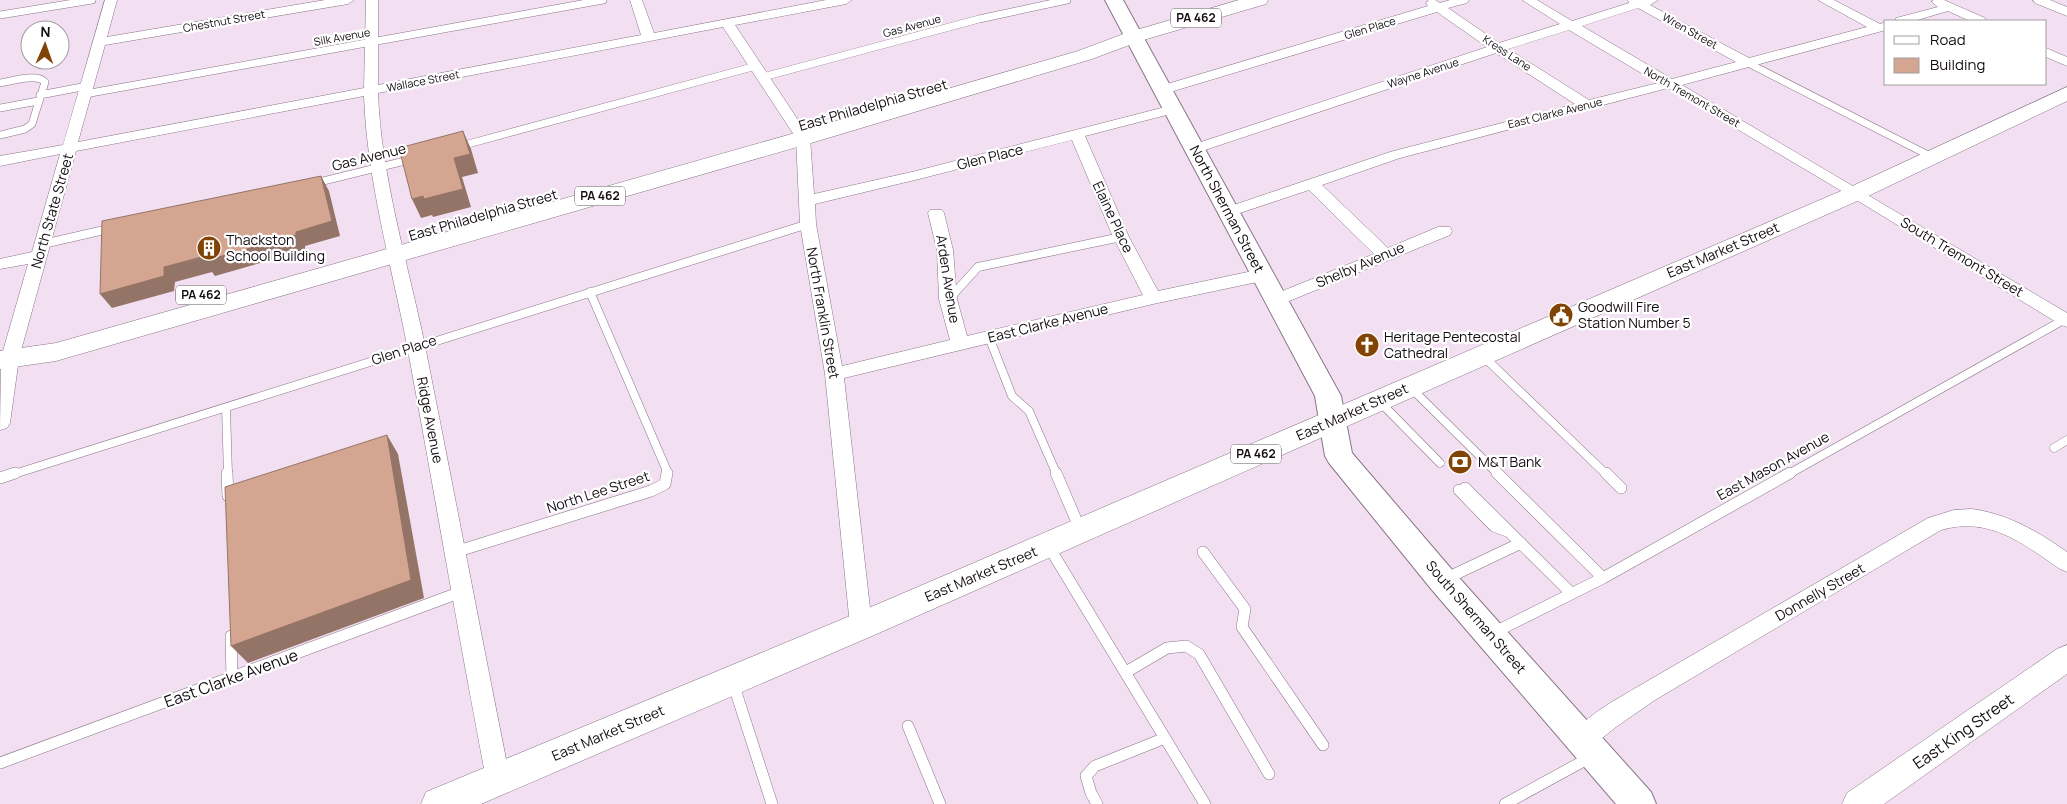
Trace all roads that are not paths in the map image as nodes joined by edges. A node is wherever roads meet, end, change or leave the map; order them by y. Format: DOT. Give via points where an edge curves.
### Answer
graph roads {
  1 [pos="92,0"];
  2 [pos="111,0"];
  3 [pos="348,0"];
  4 [pos="372,0"];
  5 [pos="603,0"];
  6 [pos="636,0"];
  7 [pos="846,0"];
  8 [pos="1067,0"];
  9 [pos="1114,0"];
  10 [pos="1259,0"];
  11 [pos="1427,0"];
  12 [pos="1463,0"];
  13 [pos="1528,0"];
  14 [pos="1824,0"];
  15 [pos="1935,0"];
  16 [pos="2039,0"];
  17 [pos="1641,1"];
  18 [pos="1950,7"];
  19 [pos="1439,8"];
  20 [pos="2067,12"];
  21 [pos="0,15"];
  22 [pos="1904,20"];
  23 [pos="1978,20"];
  24 [pos="727,23"];
  25 [pos="1571,25"];
  26 [pos="1882,27"];
  27 [pos="1133,37"];
  28 [pos="649,38"];
  29 [pos="99,42"];
  30 [pos="372,42"];
  31 [pos="1497,48"];
  32 [pos="2047,52"];
  33 [pos="2067,62"];
  34 [pos="1748,63"];
  35 [pos="759,72"];
  36 [pos="0,83"];
  37 [pos="1669,84"];
  38 [pos="86,90"];
  39 [pos="371,91"];
  40 [pos="2067,93"];
  41 [pos="39,98"];
  42 [pos="1167,100"];
  43 [pos="1587,105"];
  44 [pos="0,108"];
  45 [pos="799,132"];
  46 [pos="0,135"];
  47 [pos="1077,135"];
  48 [pos="70,148"];
  49 [pos="1194,149"];
  50 [pos="448,150"];
  51 [pos="1930,156"];
  52 [pos="419,158"];
  53 [pos="0,161"];
  54 [pos="381,168"];
  55 [pos="1312,184"];
  56 [pos="304,185"];
  57 [pos="1856,193"];
  58 [pos="806,201"];
  59 [pos="1228,212"];
  60 [pos="936,213"];
  61 [pos="808,224"];
  62 [pos="120,226"];
  63 [pos="1444,231"];
  64 [pos="1121,237"];
  65 [pos="395,247"];
  66 [pos="41,250"];
  67 [pos="1384,254"];
  68 [pos="0,264"];
  69 [pos="1262,275"];
  70 [pos="590,292"];
  71 [pos="1153,298"];
  72 [pos="948,299"];
  73 [pos="1276,300"];
  74 [pos="2066,319"];
  75 [pos="989,337"];
  76 [pos="960,344"];
  77 [pos="416,346"];
  78 [pos="1482,355"];
  79 [pos="5,359"];
  80 [pos="834,374"];
  81 [pos="1410,387"];
  82 [pos="1379,401"];
  83 [pos="226,408"];
  84 [pos="1332,421"];
  85 [pos="0,423"];
  86 [pos="2067,440"];
  87 [pos="2054,448"];
  88 [pos="1438,465"];
  89 [pos="0,478"];
  90 [pos="1621,488"];
  91 [pos="1462,489"];
  92 [pos="228,508"];
  93 [pos="1081,530"];
  94 [pos="1521,543"];
  95 [pos="1048,545"];
  96 [pos="455,552"];
  97 [pos="1203,552"];
  98 [pos="2067,563"];
  99 [pos="1603,578"];
  100 [pos="1443,580"];
  101 [pos="461,592"];
  102 [pos="1571,593"];
  103 [pos="861,626"];
  104 [pos="231,628"];
  105 [pos="1491,634"];
  106 [pos="2067,658"];
  107 [pos="1126,672"];
  108 [pos="232,678"];
  109 [pos="732,680"];
  110 [pos="908,726"];
  111 [pos="1165,738"];
  112 [pos="1324,745"];
  113 [pos="1590,747"];
  114 [pos="0,763"];
  115 [pos="1269,774"];
  116 [pos="498,779"];
  117 [pos="439,804"];
  118 [pos="772,804"];
  119 [pos="940,804"];
  120 [pos="1097,804"];
  121 [pos="1205,804"];
  122 [pos="1505,804"];
  123 [pos="1638,804"];
  124 [pos="1858,804"];
  1 -- 21 [label="lane"];
  2 -- 29 [label="street, North State Street"];
  3 -- 29 [label="street, Chestnut Street"];
  4 -- 30 [label="street, Ridge Avenue"];
  5 -- 30 [label="lane, Silk Avenue"];
  6 -- 28 [label="street"];
  7 -- 24 [label="street, Wallace Street"];
  8 -- 35 [label="lane, Gas Avenue"];
  9 -- 27 [label="main road, North Sherman Street"];
  10 -- 27 [label="main road, East Philadelphia Street / PA 462"];
  11 -- 19 [label="street, Kress Lane"];
  12 -- 19 [label="street, Glen Place"];
  13 -- 25 [label="street, North Tremont Street"];
  14 -- 26 [label="street"];
  15 -- 18 [label="street"];
  16 -- 20 [label="street"];
  17 -- 25 [label="street, Wayne Avenue"];
  17 -- 34 [label="street, Wren Street"];
  18 -- 22 [label="street"];
  18 -- 23 [label="street"];
  19 -- 31 [label="street, Kress Lane"];
  19 -- 42 [label="street, Glen Place"];
  24 -- 28 [label="street, Wallace Street"];
  24 -- 35 [label="street"];
  25 -- 31 [label="street, Wayne Avenue"];
  25 -- 37 [label="street, North Tremont Street"];
  26 -- 34 [label="street, East Clarke Avenue"];
  27 -- 42 [label="main road, North Sherman Street"];
  27 -- 45 [label="main road, East Philadelphia Street / PA 462" via="1076,58"];
  28 -- 39 [label="street, Wallace Street"];
  29 -- 38 [label="street, North State Street"];
  30 -- 38 [label="lane, Silk Avenue"];
  30 -- 39 [label="street, Ridge Avenue"];
  31 -- 43 [label="street, Kress Lane"];
  31 -- 49 [label="street, Wayne Avenue"];
  32 -- 33 [label="street"];
  34 -- 37 [label="street, East Clarke Avenue"];
  34 -- 51 [label="lane"];
  35 -- 45 [label="street"];
  35 -- 50 [label="lane, Gas Avenue"];
  36 -- 41 [label="lane" via="42,79 46,82"];
  37 -- 43 [label="street, East Clarke Avenue"];
  37 -- 57 [label="street, North Tremont Street"];
  38 -- 41 [label="lane, Silk Avenue"];
  38 -- 48 [label="street, North State Street"];
  39 -- 48 [label="street, Wallace Street"];
  39 -- 54 [label="street, Ridge Avenue"];
  40 -- 51 [label="main road, East Market Street / PA 462"];
  41 -- 44 [label="lane, Silk Avenue"];
  41 -- 46 [label="lane" via="32,124 26,129"];
  42 -- 47 [label="street, Glen Place"];
  42 -- 49 [label="main road, North Sherman Street"];
  43 -- 55 [label="street, East Clarke Avenue" via="1395,155"];
  45 -- 58 [label="street, North Franklin Street"];
  45 -- 65 [label="main road, East Philadelphia Street / PA 462"];
  47 -- 58 [label="street, Glen Place"];
  47 -- 64 [label="street, Elaine Place"];
  48 -- 53 [label="street, Wallace Street"];
  48 -- 66 [label="street, North State Street"];
  49 -- 59 [label="main road, North Sherman Street"];
  51 -- 57 [label="main road, East Market Street / PA 462"];
  52 -- 54 [label="lane, Gas Avenue"];
  54 -- 56 [label="lane, Gas Avenue"];
  54 -- 65 [label="street, Ridge Avenue"];
  55 -- 59 [label="street, East Clarke Avenue"];
  55 -- 67 [label="street"];
  57 -- 74 [label="street, South Tremont Street"];
  57 -- 78 [label="main road, East Market Street / PA 462"];
  58 -- 61 [label="street, North Franklin Street"];
  59 -- 69 [label="main road, North Sherman Street"];
  60 -- 72 [label="street, Arden Avenue" via="945,250"];
  61 -- 70 [label="lane, Glen Place"];
  61 -- 80 [label="street, North Franklin Street"];
  62 -- 66 [label="lane"];
  63 -- 67 [label="street, Shelby Avenue"];
  64 -- 71 [label="street, Elaine Place"];
  64 -- 72 [label="lane" via="978,267"];
  65 -- 77 [label="street, Ridge Avenue"];
  65 -- 79 [label="main road, East Philadelphia Street / PA 462" via="56,352"];
  66 -- 68 [label="street"];
  66 -- 79 [label="street, North State Street"];
  67 -- 73 [label="street, Shelby Avenue"];
  69 -- 71 [label="street, East Clarke Avenue"];
  69 -- 73 [label="main road, North Sherman Street"];
  70 -- 77 [label="lane, Glen Place"];
  70 -- 96 [label="lane, North Lee Street" via="667,471 666,484"];
  71 -- 75 [label="street, East Clarke Avenue"];
  72 -- 76 [label="street, Arden Avenue"];
  73 -- 84 [label="main road, North Sherman Street" via="1328,396"];
  74 -- 99 [label="lane, East Mason Avenue"];
  75 -- 76 [label="street, East Clarke Avenue"];
  75 -- 93 [label="lane" via="1012,396 1029,411"];
  76 -- 80 [label="street, East Clarke Avenue"];
  77 -- 83 [label="lane, Glen Place"];
  77 -- 96 [label="street, Ridge Avenue"];
  78 -- 81 [label="main road, East Market Street / PA 462"];
  78 -- 90 [label="lane"];
  79 -- 85 [label="street, North State Street"];
  80 -- 103 [label="street, North Franklin Street"];
  81 -- 82 [label="main road, East Market Street / PA 462"];
  81 -- 99 [label="lane"];
  82 -- 84 [label="main road, East Market Street / PA 462"];
  82 -- 88 [label="lane" via="1430,452 1431,462"];
  83 -- 89 [label="lane, Glen Place"];
  83 -- 92 [label="lane"];
  84 -- 93 [label="main road, East Market Street / PA 462"];
  84 -- 100 [label="main road, South Sherman Street" via="1339,456"];
  86 -- 87 [label="lane"];
  91 -- 94 [label="lane"];
  93 -- 95 [label="main road, East Market Street / PA 462"];
  94 -- 100 [label="lane"];
  94 -- 102 [label="lane"];
  95 -- 103 [label="main road, East Market Street / PA 462"];
  95 -- 107 [label="lane"];
  96 -- 101 [label="street, Ridge Avenue"];
  97 -- 112 [label="lane" via="1245,609 1242,626"];
  98 -- 113 [label="street, Donnelly Street" via="2020,531 2002,524 1987,519 1951,518 1648,693 1608,719"];
  99 -- 102 [label="lane, East Mason Avenue"];
  100 -- 105 [label="main road, South Sherman Street"];
  101 -- 108 [label="lane, East Clarke Avenue"];
  101 -- 116 [label="street, Ridge Avenue"];
  102 -- 105 [label="lane, East Mason Avenue"];
  103 -- 109 [label="main road, East Market Street / PA 462"];
  104 -- 108 [label="lane"];
  105 -- 113 [label="main road, South Sherman Street"];
  106 -- 124 [label="street, East King Street"];
  107 -- 111 [label="lane"];
  107 -- 115 [label="lane" via="1167,648 1186,646 1199,654"];
  108 -- 114 [label="lane, East Clarke Avenue"];
  109 -- 116 [label="main road, East Market Street / PA 462"];
  109 -- 118 [label="lane"];
  110 -- 119 [label="lane"];
  111 -- 120 [label="lane" via="1095,766 1086,776"];
  111 -- 121 [label="lane"];
  113 -- 122 [label="lane"];
  113 -- 123 [label="main road, South Sherman Street"];
  116 -- 117 [label="main road, East Market Street / PA 462"];
}
